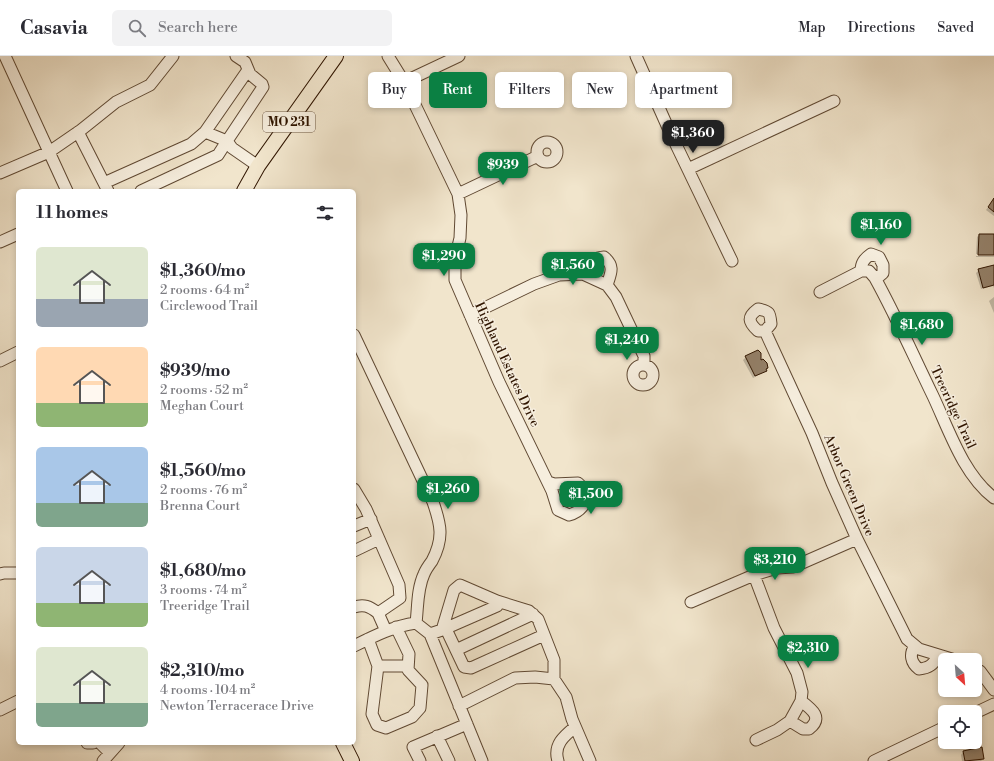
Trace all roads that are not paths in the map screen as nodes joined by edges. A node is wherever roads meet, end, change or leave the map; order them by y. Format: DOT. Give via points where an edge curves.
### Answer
graph roads {
  1 [pos="5,56"];
  2 [pos="173,56"];
  3 [pos="236,56"];
  4 [pos="336,56"];
  5 [pos="388,56"];
  6 [pos="459,56"];
  7 [pos="636,56"];
  8 [pos="248,70"];
  9 [pos="398,72"];
  10 [pos="421,74"];
  11 [pos="834,100"];
  12 [pos="417,108"];
  13 [pos="78,132"];
  14 [pos="205,132"];
  15 [pos="227,141"];
  16 [pos="49,152"];
  17 [pos="538,156"];
  18 [pos="258,166"];
  19 [pos="688,169"];
  20 [pos="0,173"];
  21 [pos="106,187"];
  22 [pos="66,189"];
  23 [pos="144,189"];
  24 [pos="245,189"];
  25 [pos="458,194"];
  26 [pos="16,236"];
  27 [pos="0,242"];
  28 [pos="732,261"];
  29 [pos="861,271"];
  30 [pos="583,274"];
  31 [pos="876,279"];
  32 [pos="606,285"];
  33 [pos="820,292"];
  34 [pos="470,315"];
  35 [pos="765,331"];
  36 [pos="356,339"];
  37 [pos="16,353"];
  38 [pos="0,361"];
  39 [pos="644,365"];
  40 [pos="548,482"];
  41 [pos="356,493"];
  42 [pos="994,498"];
  43 [pos="371,519"];
  44 [pos="356,525"];
  45 [pos="379,539"];
  46 [pos="857,539"];
  47 [pos="356,550"];
  48 [pos="16,573"];
  49 [pos="0,574"];
  50 [pos="754,575"];
  51 [pos="497,601"];
  52 [pos="691,602"];
  53 [pos="356,607"];
  54 [pos="378,613"];
  55 [pos="533,614"];
  56 [pos="416,623"];
  57 [pos="391,629"];
  58 [pos="444,629"];
  59 [pos="430,634"];
  60 [pos="544,635"];
  61 [pos="368,639"];
  62 [pos="356,645"];
  63 [pos="915,646"];
  64 [pos="456,650"];
  65 [pos="938,656"];
  66 [pos="378,666"];
  67 [pos="408,666"];
  68 [pos="982,674"];
  69 [pos="554,679"];
  70 [pos="994,690"];
  71 [pos="802,701"];
  72 [pos="16,702"];
  73 [pos="994,704"];
  74 [pos="459,706"];
  75 [pos="0,710"];
  76 [pos="982,710"];
  77 [pos="790,721"];
  78 [pos="467,724"];
  79 [pos="575,727"];
  80 [pos="938,730"];
  81 [pos="437,736"];
  82 [pos="756,740"];
  83 [pos="101,745"];
  84 [pos="117,745"];
  85 [pos="344,745"];
  86 [pos="106,757"];
  87 [pos="352,761"];
  88 [pos="420,761"];
  89 [pos="449,761"];
  90 [pos="482,761"];
  91 [pos="558,761"];
  92 [pos="590,761"];
  93 [pos="874,761"];
  1 -- 16 [label="street"];
  2 -- 13 [label="street" via="150,86 116,102"];
  3 -- 8 [label="street" via="245,62"];
  4 -- 18 [label="main road, MO 231"];
  5 -- 9 [label="street, Highland Estates Drive"];
  6 -- 10 [label="street"];
  7 -- 19 [label="street"];
  8 -- 14 [label="street"];
  8 -- 15 [label="street" via="263,87"];
  11 -- 19 [label="street"];
  12 -- 25 [label="street, Highland Estates Drive"];
  13 -- 16 [label="street"];
  13 -- 21 [label="street"];
  14 -- 15 [label="street"];
  14 -- 21 [label="street" via="191,144"];
  15 -- 18 [label="street" via="232,148"];
  15 -- 23 [label="street" via="218,155"];
  16 -- 20 [label="street"];
  16 -- 22 [label="street"];
  17 -- 25 [label="street"];
  18 -- 24 [label="main road, MO 231"];
  19 -- 28 [label="street"];
  25 -- 34 [label="street, Highland Estates Drive" via="461,215 455,280"];
  26 -- 27 [label="street"];
  29 -- 31 [label="street" via="869,272"];
  29 -- 31 [label="street" via="864,258 871,254 879,257 883,273"];
  29 -- 33 [label="street"];
  30 -- 32 [label="street"];
  30 -- 32 [label="street" via="590,262 597,257 604,257 610,262 611,271"];
  30 -- 34 [label="street" via="558,275"];
  31 -- 42 [label="street, Treeridge Trail" via="964,463"];
  32 -- 39 [label="street" via="622,307 644,356"];
  34 -- 40 [label="street, Highland Estates Drive"];
  35 -- 46 [label="street, Arbor Green Drive"];
  36 -- 56 [label="street" via="439,518 439,545 424,574 419,592"];
  37 -- 38 [label="street"];
  41 -- 43 [label="street"];
  43 -- 44 [label="street"];
  43 -- 45 [label="street"];
  45 -- 47 [label="street"];
  45 -- 54 [label="street" via="399,585 400,598"];
  46 -- 50 [label="street" via="793,567 777,568"];
  46 -- 63 [label="street, Arbor Green Drive" via="907,639"];
  48 -- 49 [label="street"];
  50 -- 52 [label="street"];
  50 -- 71 [label="street" via="774,628 797,673"];
  51 -- 55 [label="street"];
  51 -- 58 [label="street" via="497,606"];
  51 -- 58 [label="street" via="460,585 454,590"];
  53 -- 54 [label="street" via="371,607"];
  54 -- 57 [label="street"];
  55 -- 60 [label="street" via="538,619"];
  55 -- 64 [label="street"];
  56 -- 57 [label="street"];
  56 -- 59 [label="street"];
  57 -- 61 [label="street"];
  57 -- 67 [label="street" via="409,654"];
  58 -- 59 [label="street"];
  58 -- 64 [label="street"];
  59 -- 74 [label="street"];
  60 -- 64 [label="street" via="471,668 464,667"];
  60 -- 69 [label="street" via="554,660"];
  61 -- 62 [label="street"];
  61 -- 66 [label="street"];
  63 -- 65 [label="street, Arbor Green Drive"];
  63 -- 65 [label="street" via="911,657 919,669 933,664"];
  66 -- 67 [label="street"];
  66 -- 67 [label="street" via="372,714 377,725 386,728 412,717 420,708 422,685 408,670"];
  68 -- 70 [label="street"];
  69 -- 74 [label="street" via="516,678"];
  69 -- 79 [label="street" via="566,697"];
  71 -- 77 [label="street"];
  71 -- 77 [label="street" via="814,712 814,725 803,729"];
  72 -- 75 [label="street"];
  73 -- 76 [label="street"];
  74 -- 78 [label="street"];
  77 -- 82 [label="street"];
  78 -- 81 [label="street"];
  78 -- 90 [label="street"];
  79 -- 91 [label="street" via="557,748"];
  79 -- 92 [label="street"];
  80 -- 93 [label="street"];
  81 -- 88 [label="street" via="413,747"];
  81 -- 89 [label="street"];
  83 -- 86 [label="street"];
  84 -- 86 [label="street"];
  85 -- 87 [label="main road"];
}
